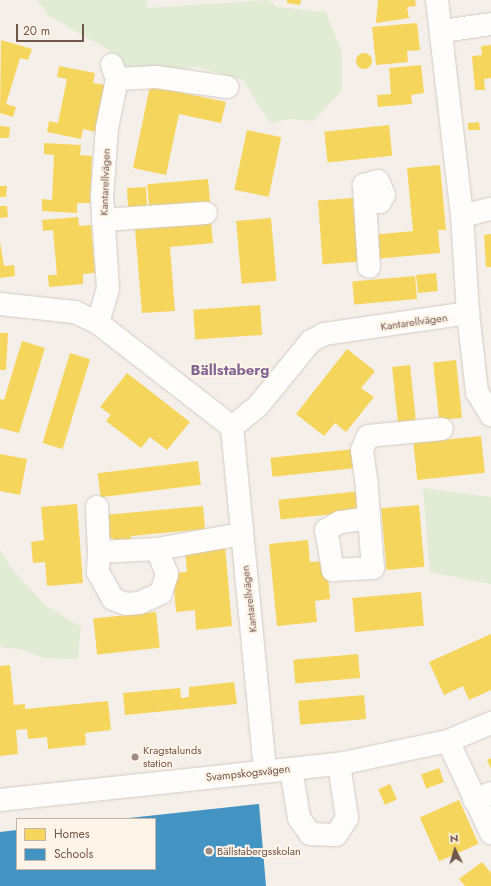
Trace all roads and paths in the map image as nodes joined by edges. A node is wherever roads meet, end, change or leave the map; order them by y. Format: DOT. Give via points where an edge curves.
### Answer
graph roads {
  1 [pos="437,0"];
  2 [pos="491,24"];
  3 [pos="443,31"];
  4 [pos="227,87"];
  5 [pos="365,201"];
  6 [pos="491,210"];
  7 [pos="206,213"];
  8 [pos="462,216"];
  9 [pos="103,220"];
  10 [pos="369,267"];
  11 [pos="0,304"];
  12 [pos="468,313"];
  13 [pos="98,323"];
  14 [pos="491,415"];
  15 [pos="232,426"];
  16 [pos="432,426"];
  17 [pos="98,507"];
  18 [pos="369,518"];
  19 [pos="241,534"];
  20 [pos="157,549"];
  21 [pos="99,552"];
  22 [pos="491,723"];
  23 [pos="448,741"];
  24 [pos="339,764"];
  25 [pos="291,769"];
  26 [pos="265,771"];
  27 [pos="483,797"];
  28 [pos="0,800"];
  29 [pos="491,834"];
  1 -- 3 [label="street"];
  2 -- 3 [label="street"];
  3 -- 8 [label="street"];
  4 -- 9 [label="street, Kantarellvägen" via="114,72 107,128"];
  5 -- 10 [label="street"];
  6 -- 8 [label="street"];
  7 -- 9 [label="street"];
  8 -- 12 [label="street"];
  9 -- 13 [label="street, Kantarellvägen" via="108,290"];
  11 -- 13 [label="street" via="75,312"];
  12 -- 14 [label="street" via="477,392"];
  12 -- 15 [label="street, Kantarellvägen" via="324,334 311,341 258,406"];
  13 -- 15 [label="street"];
  15 -- 19 [label="street, Kantarellvägen"];
  16 -- 18 [label="street" via="368,436 362,450"];
  17 -- 21 [label="street"];
  19 -- 20 [label="street"];
  19 -- 26 [label="street, Kantarellvägen" via="260,696"];
  20 -- 21 [label="street"];
  20 -- 21 [label="street" via="167,574 162,593 139,604 126,604 113,599 98,572"];
  22 -- 23 [label="street, Svampskogsvägen"];
  23 -- 24 [label="street, Svampskogsvägen"];
  23 -- 27 [label="street"];
  24 -- 25 [label="street, Svampskogsvägen"];
  24 -- 25 [label="street" via="347,818 336,835 310,834 299,818"];
  25 -- 26 [label="street, Svampskogsvägen"];
  26 -- 28 [label="street, Svampskogsvägen"];
  27 -- 29 [label="street"];
}
